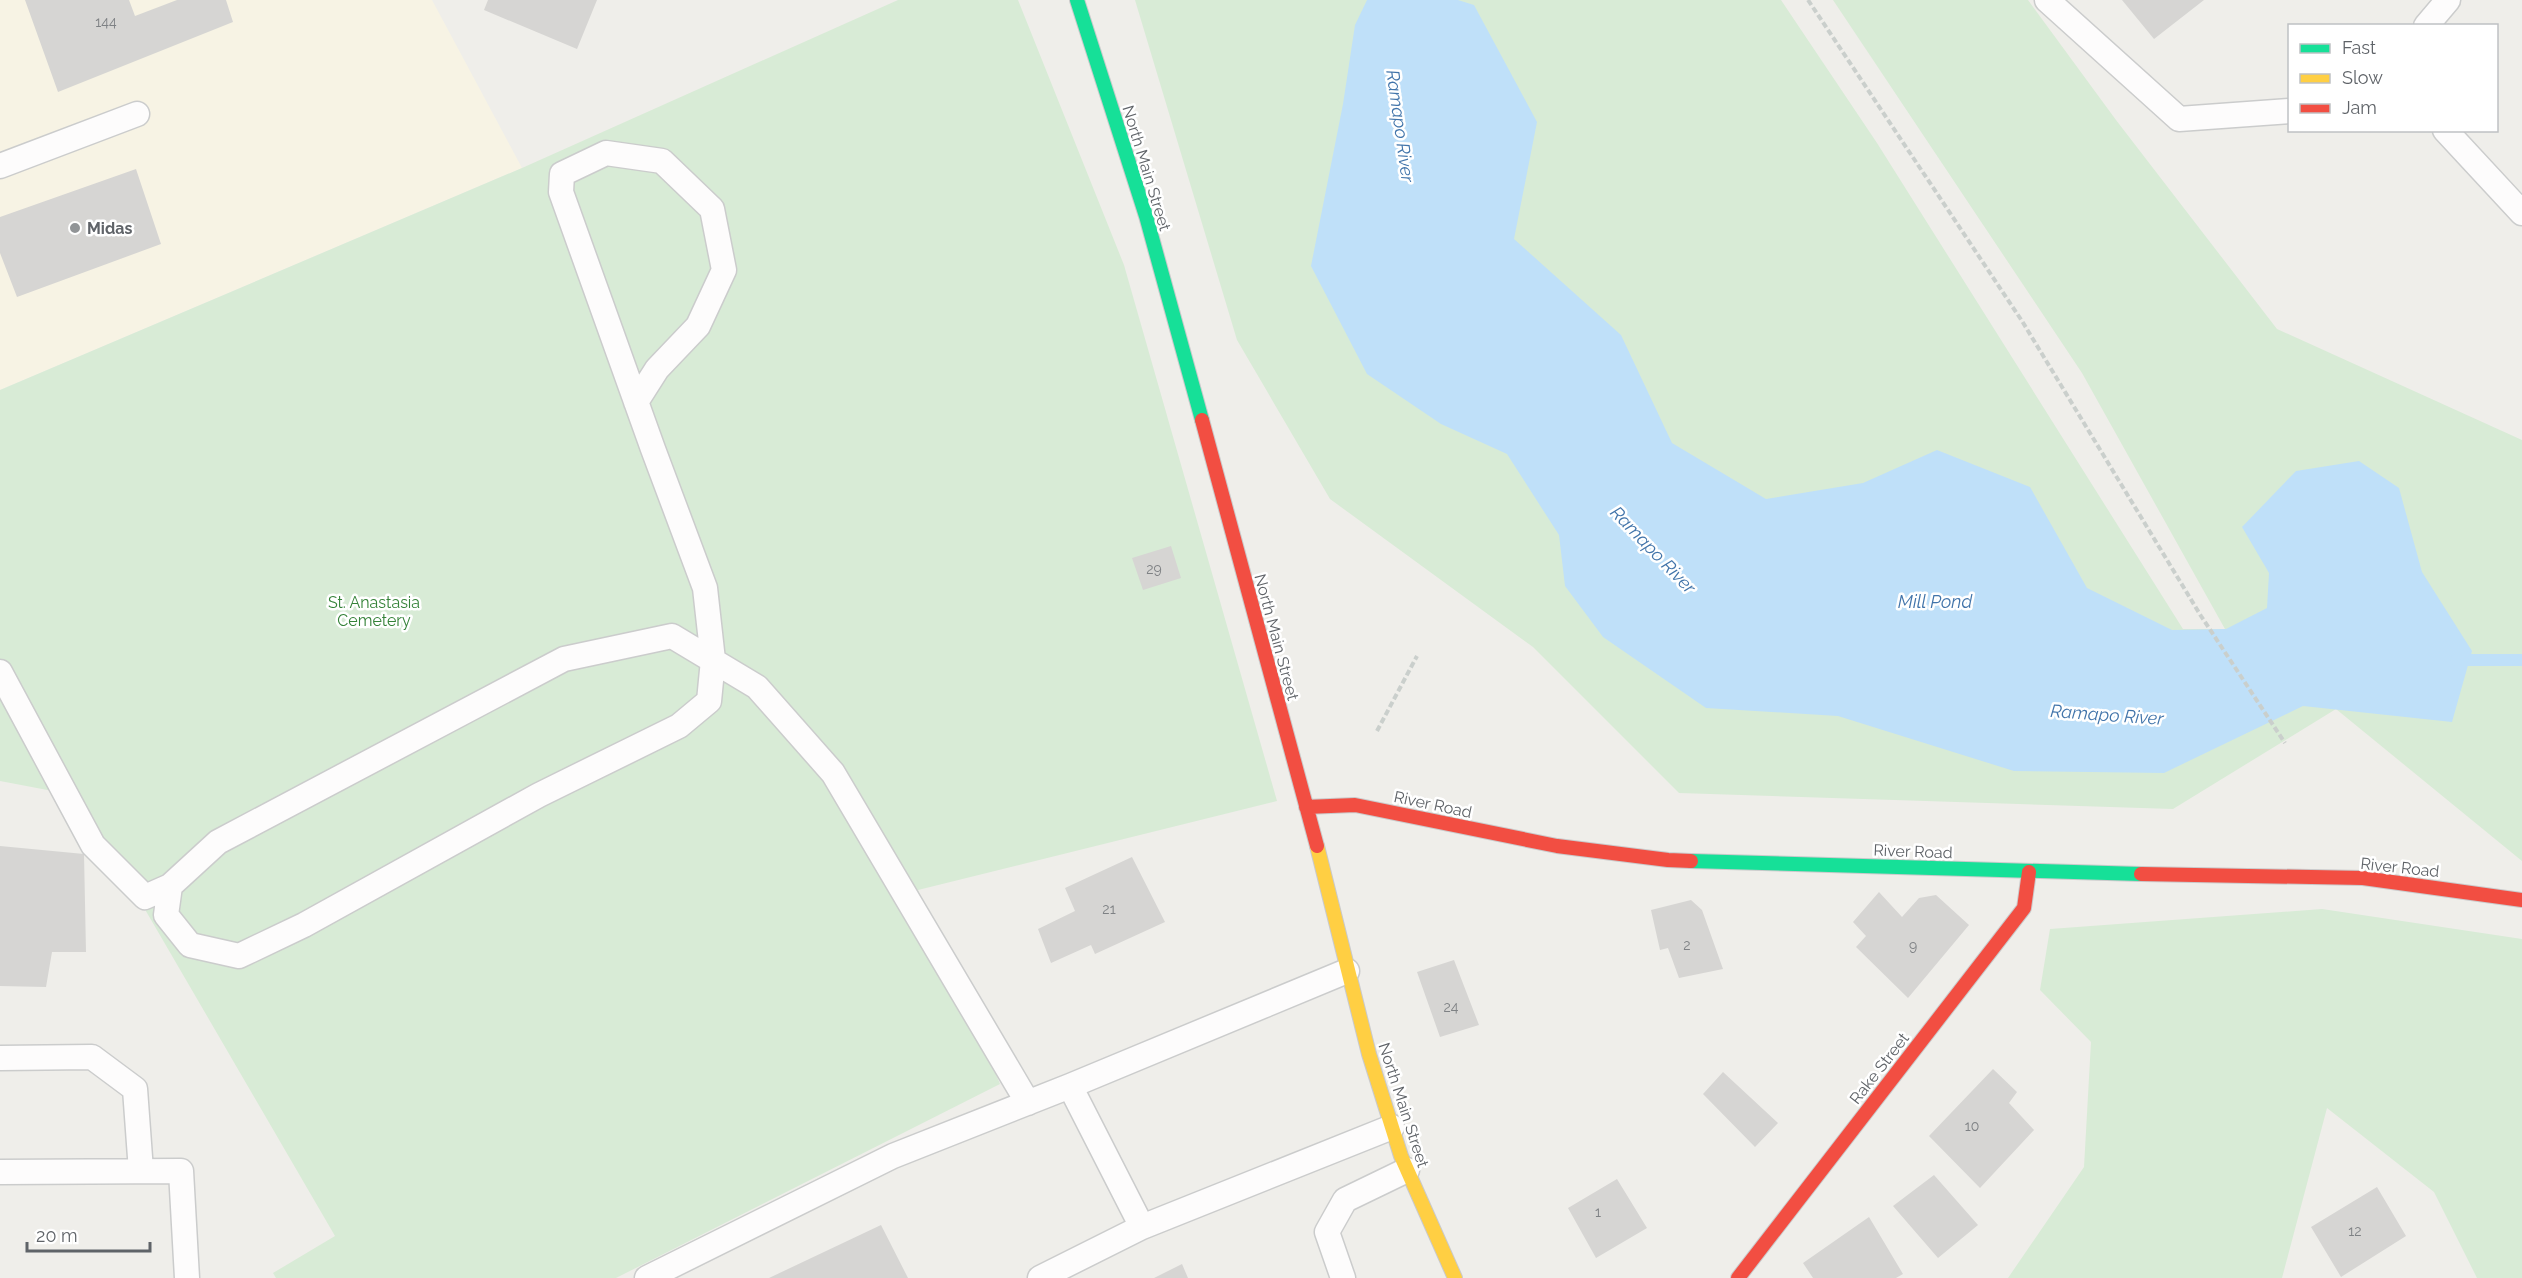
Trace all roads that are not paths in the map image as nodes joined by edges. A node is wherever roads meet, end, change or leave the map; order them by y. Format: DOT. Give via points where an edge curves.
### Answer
graph roads {
  1 [pos="1077,0"];
  2 [pos="2047,0"];
  3 [pos="2448,0"];
  4 [pos="2428,24"];
  5 [pos="2288,111"];
  6 [pos="137,114"];
  7 [pos="2447,132"];
  8 [pos="0,166"];
  9 [pos="2522,213"];
  10 [pos="636,402"];
  11 [pos="713,660"];
  12 [pos="0,672"];
  13 [pos="1306,807"];
  14 [pos="2030,872"];
  15 [pos="170,886"];
  16 [pos="2522,900"];
  17 [pos="1347,971"];
  18 [pos="0,1058"];
  19 [pos="1070,1086"];
  20 [pos="1028,1103"];
  21 [pos="1392,1127"];
  22 [pos="1407,1170"];
  23 [pos="141,1171"];
  24 [pos="0,1172"];
  25 [pos="1142,1227"];
  26 [pos="187,1278"];
  27 [pos="647,1278"];
  28 [pos="1040,1278"];
  29 [pos="1343,1278"];
  30 [pos="1455,1278"];
  31 [pos="1738,1278"];
  1 -- 13 [label="street, North Main Street" via="1146,216"];
  2 -- 5 [label="lane" via="2179,119"];
  3 -- 4 [label="lane"];
  6 -- 8 [label="lane"];
  7 -- 9 [label="lane"];
  10 -- 10 [label="lane" via="561,192 562,174 606,153 662,160 712,209 724,270 698,326 657,369"];
  10 -- 11 [label="lane" via="705,588"];
  11 -- 15 [label="lane" via="672,636 564,659 218,842"];
  11 -- 15 [label="lane" via="709,701 679,726 539,795 304,925 239,956 190,945 166,915"];
  11 -- 20 [label="lane" via="757,687 832,772"];
  12 -- 15 [label="lane" via="93,845 145,897"];
  13 -- 14 [label="street, River Road" via="1355,805 1557,846 1668,860"];
  13 -- 17 [label="street, North Main Street"];
  14 -- 16 [label="street, River Road" via="2363,879"];
  14 -- 31 [label="street, Rake Street" via="2024,909"];
  17 -- 19 [label="lane"];
  17 -- 21 [label="street, North Main Street"];
  18 -- 23 [label="lane" via="93,1057 135,1089"];
  19 -- 20 [label="lane"];
  19 -- 25 [label="lane"];
  20 -- 27 [label="lane" via="893,1156"];
  21 -- 22 [label="street, North Main Street"];
  21 -- 25 [label="lane"];
  22 -- 29 [label="lane" via="1345,1200 1327,1232"];
  22 -- 30 [label="street, North Main Street"];
  23 -- 24 [label="lane"];
  23 -- 26 [label="lane" via="181,1171"];
  25 -- 28 [label="lane"];
}
